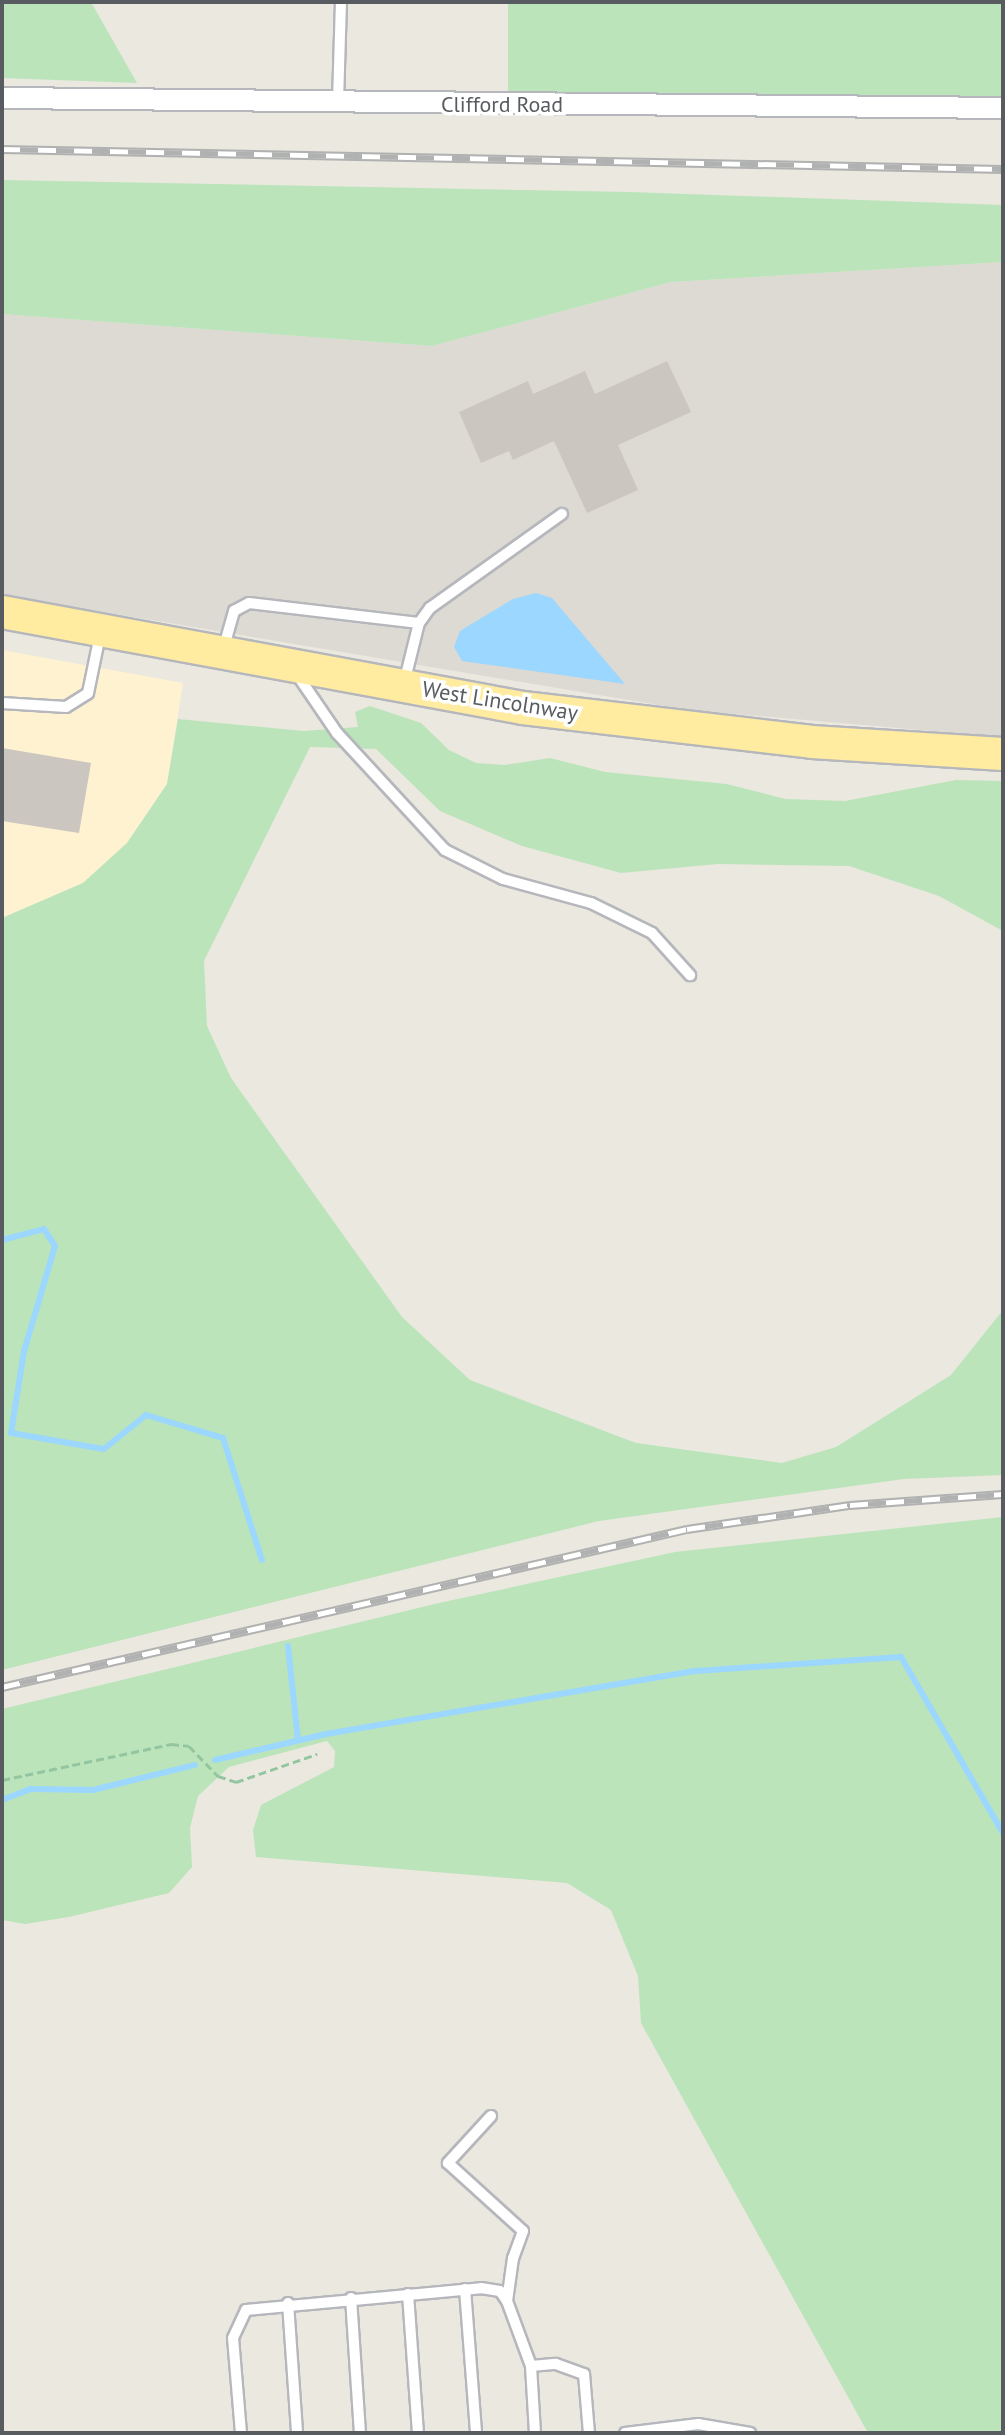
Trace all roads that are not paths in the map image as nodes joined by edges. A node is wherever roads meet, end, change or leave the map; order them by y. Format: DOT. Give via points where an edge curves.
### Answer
graph roads {
  1 [pos="341,2"];
  2 [pos="2,98"];
  3 [pos="338,104"];
  4 [pos="1003,108"];
  5 [pos="562,514"];
  6 [pos="2,612"];
  7 [pos="419,623"];
  8 [pos="101,629"];
  9 [pos="223,652"];
  10 [pos="290,664"];
  11 [pos="403,686"];
  12 [pos="2,703"];
  13 [pos="1003,754"];
  14 [pos="690,975"];
  15 [pos="491,2116"];
  16 [pos="465,2289"];
  17 [pos="408,2294"];
  18 [pos="351,2298"];
  19 [pos="507,2301"];
  20 [pos="288,2303"];
  21 [pos="531,2366"];
  22 [pos="241,2433"];
  23 [pos="297,2433"];
  24 [pos="360,2433"];
  25 [pos="418,2433"];
  26 [pos="476,2433"];
  27 [pos="535,2433"];
  28 [pos="589,2433"];
  29 [pos="625,2433"];
  30 [pos="750,2433"];
  1 -- 3 [label="lane"];
  2 -- 3 [label="street, Clifford Road"];
  3 -- 4 [label="street, Clifford Road"];
  5 -- 7 [label="lane" via="430,608"];
  6 -- 8 [label="main road, West Lincolnway"];
  7 -- 9 [label="lane" via="249,603 234,611"];
  7 -- 11 [label="lane"];
  8 -- 9 [label="main road, West Lincolnway"];
  8 -- 12 [label="lane" via="88,693 66,707"];
  9 -- 10 [label="main road, West Lincolnway"];
  10 -- 11 [label="main road, West Lincolnway"];
  10 -- 14 [label="lane" via="337,733 445,850 503,879 591,903 652,933"];
  11 -- 13 [label="main road, West Lincolnway" via="523,708 812,742"];
  15 -- 19 [label="lane" via="448,2163 523,2231"];
  16 -- 17 [label="lane"];
  16 -- 19 [label="lane" via="500,2291"];
  16 -- 26 [label="lane"];
  17 -- 18 [label="lane"];
  17 -- 25 [label="lane"];
  18 -- 20 [label="lane"];
  18 -- 24 [label="lane"];
  19 -- 21 [label="lane"];
  20 -- 22 [label="lane" via="257,2305 246,2310 235,2327"];
  20 -- 23 [label="lane"];
  21 -- 27 [label="lane"];
  21 -- 28 [label="lane" via="556,2364 584,2374"];
  29 -- 30 [label="lane" via="698,2424"];
}
